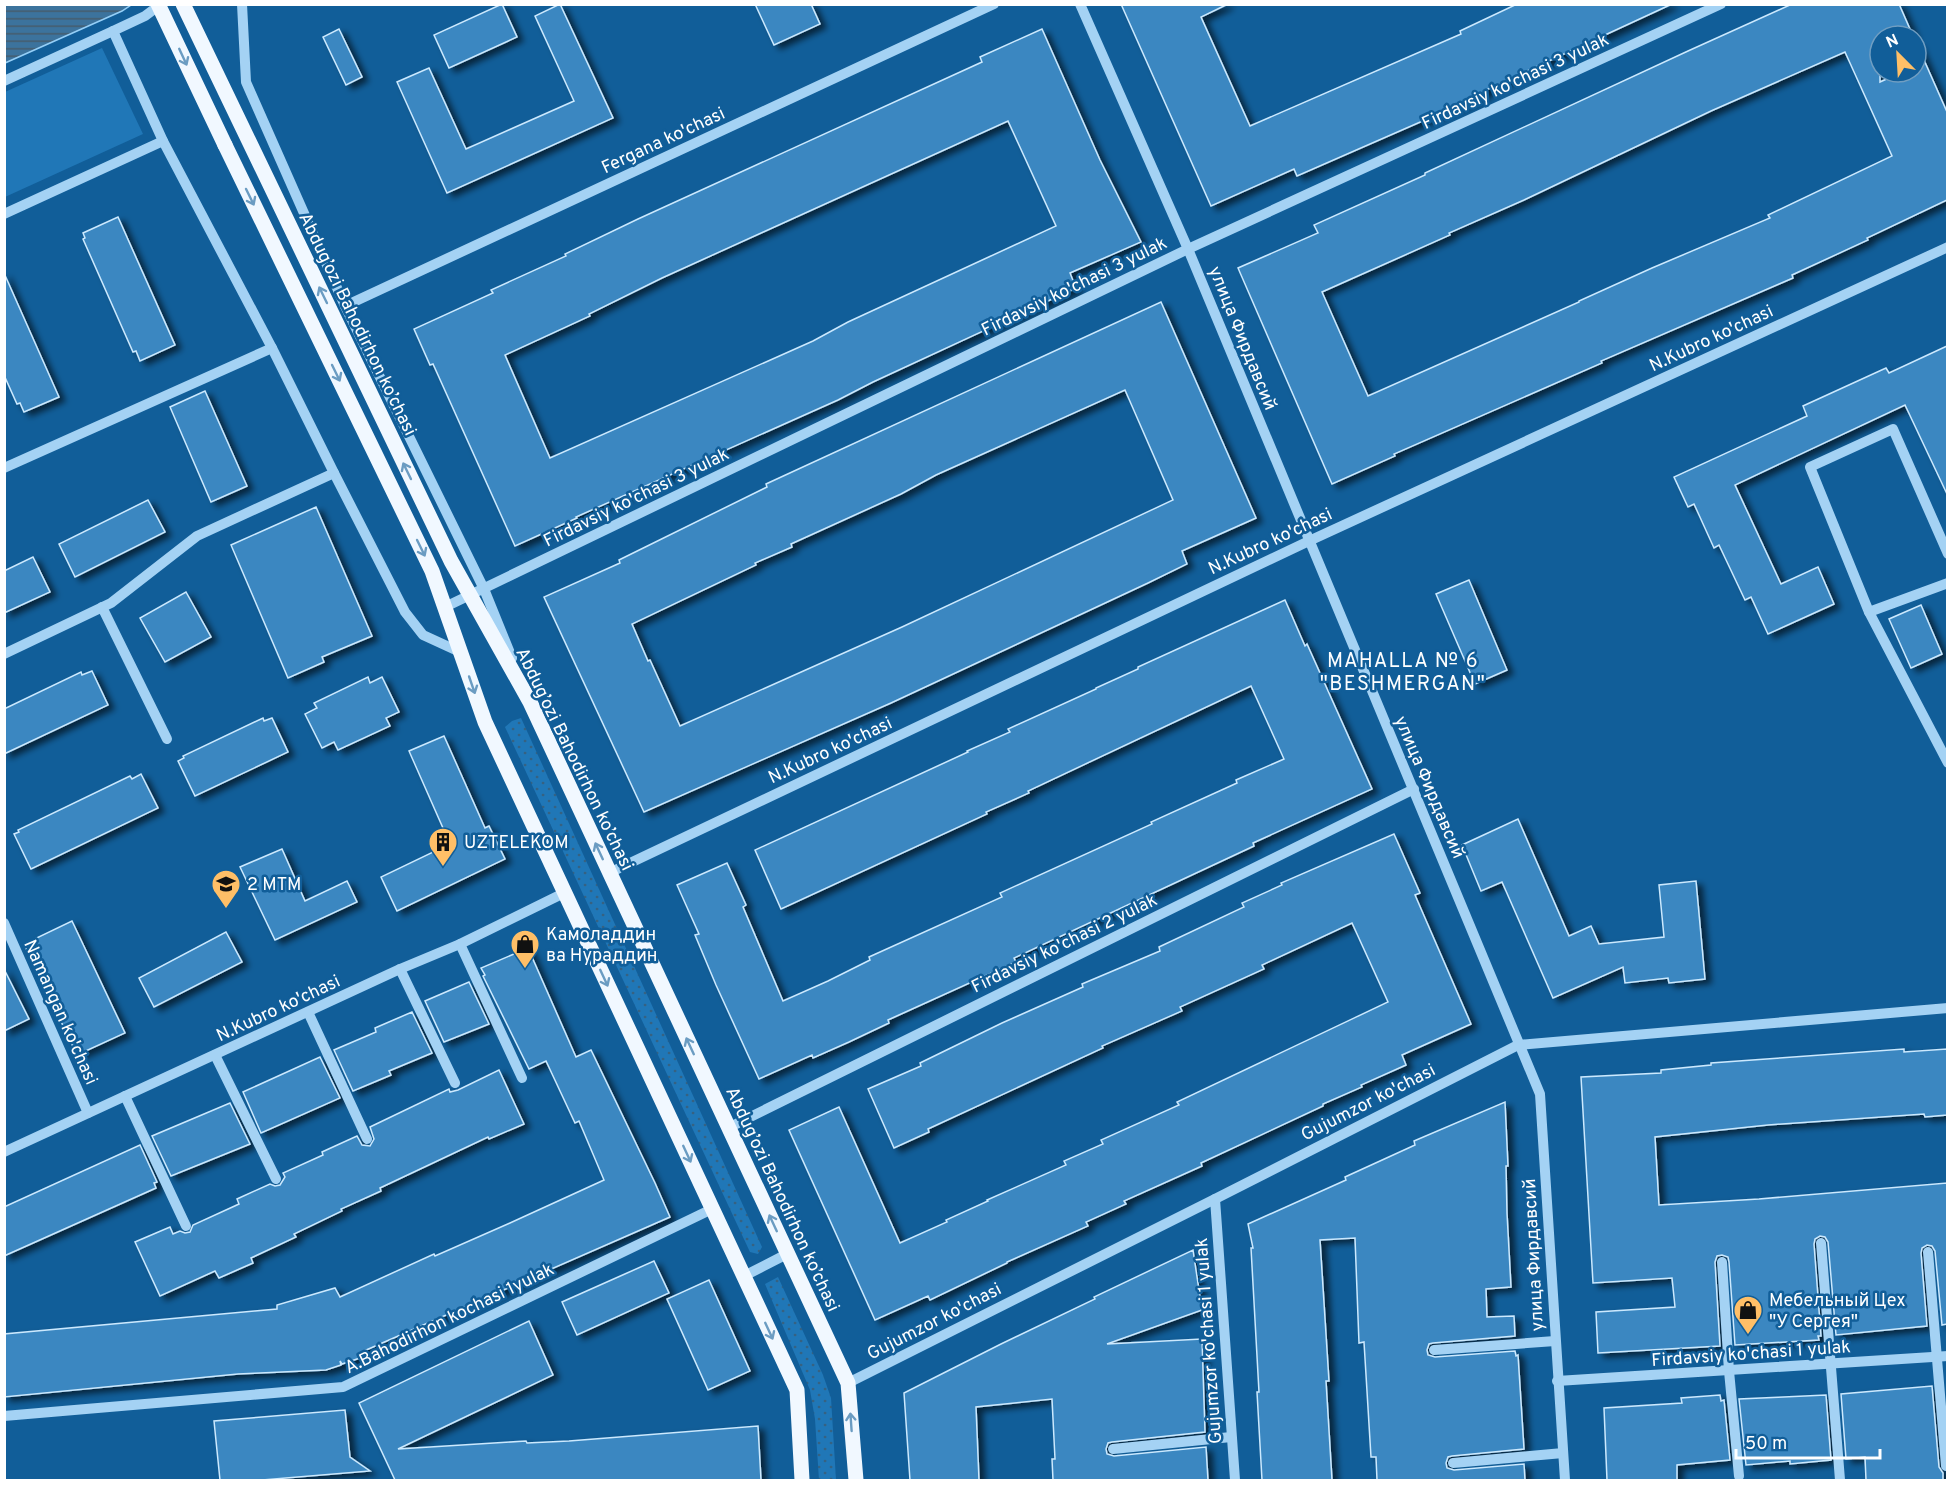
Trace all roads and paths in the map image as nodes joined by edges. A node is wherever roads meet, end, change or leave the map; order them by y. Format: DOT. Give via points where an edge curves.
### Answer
graph roads {
  1 [pos="160,4"];
  2 [pos="183,4"];
  3 [pos="242,4"];
  4 [pos="994,4"];
  5 [pos="1080,4"];
  6 [pos="1721,4"];
  7 [pos="113,31"];
  8 [pos="4,81"];
  9 [pos="163,141"];
  10 [pos="4,214"];
  11 [pos="1947,247"];
  12 [pos="1188,249"];
  13 [pos="345,306"];
  14 [pos="272,348"];
  15 [pos="4,468"];
  16 [pos="334,473"];
  17 [pos="1309,541"];
  18 [pos="1947,555"];
  19 [pos="1947,583"];
  20 [pos="484,589"];
  21 [pos="469,595"];
  22 [pos="102,607"];
  23 [pos="445,607"];
  24 [pos="1869,612"];
  25 [pos="460,652"];
  26 [pos="4,654"];
  27 [pos="530,702"];
  28 [pos="167,739"];
  29 [pos="1947,763"];
  30 [pos="1414,789"];
  31 [pos="609,873"];
  32 [pos="564,893"];
  33 [pos="4,923"];
  34 [pos="460,944"];
  35 [pos="400,969"];
  36 [pos="1947,1008"];
  37 [pos="308,1012"];
  38 [pos="1518,1045"];
  39 [pos="215,1056"];
  40 [pos="522,1078"];
  41 [pos="455,1083"];
  42 [pos="125,1096"];
  43 [pos="88,1113"];
  44 [pos="728,1128"];
  45 [pos="367,1139"];
  46 [pos="4,1152"];
  47 [pos="276,1179"];
  48 [pos="1215,1199"];
  49 [pos="712,1209"];
  50 [pos="186,1226"];
  51 [pos="1821,1243"];
  52 [pos="1928,1252"];
  53 [pos="787,1254"];
  54 [pos="1722,1262"];
  55 [pos="744,1276"];
  56 [pos="1555,1341"];
  57 [pos="1434,1350"];
  58 [pos="1942,1357"];
  59 [pos="1831,1364"];
  60 [pos="1729,1371"];
  61 [pos="1557,1381"];
  62 [pos="848,1383"];
  63 [pos="4,1416"];
  64 [pos="1231,1437"];
  65 [pos="1113,1449"];
  66 [pos="1563,1452"];
  67 [pos="1453,1462"];
  68 [pos="1946,1466"];
  69 [pos="1739,1476"];
  70 [pos="802,1480"];
  71 [pos="856,1480"];
  72 [pos="1235,1480"];
  73 [pos="1565,1480"];
  74 [pos="1840,1480"];
  1 -- 7 [label="street" via="146,16"];
  1 -- 23 [label="main road, one-way, bridge" via="432,570"];
  21 -- 2 [label="main road, Abdug’ozi Bahodirhon ko’chasi, one-way"];
  3 -- 13 [label="street" via="246,82"];
  4 -- 13 [label="street, Fergana ko'chasi"];
  5 -- 12 [label="street, улица Фирдавсий"];
  6 -- 12 [label="street, Firdavsiy ko'chasi 3 yulak"];
  7 -- 8 [label="street"];
  7 -- 9 [label="street"];
  9 -- 10 [label="street"];
  9 -- 14 [label="street"];
  11 -- 17 [label="street, N.Kubro ko'chasi"];
  12 -- 17 [label="street, улица Фирдавсий"];
  12 -- 20 [label="street, Firdavsiy ko'chasi 3 yulak"];
  13 -- 20 [label="street"];
  14 -- 15 [label="street"];
  14 -- 16 [label="street"];
  16 -- 22 [label="street" via="197,536"];
  16 -- 25 [label="street" via="405,612 423,635"];
  17 -- 30 [label="street, улица Фирдавсий"];
  17 -- 31 [label="street, N.Kubro ko'chasi"];
  18 -- 24 [label="street" via="1893,429 1810,467"];
  19 -- 24 [label="street"];
  20 -- 21 [label="street, Firdavsiy ko'chasi 3 yulak"];
  20 -- 27 [label="street"];
  21 -- 23 [label="street, Firdavsiy ko'chasi 3 yulak"];
  21 -- 27 [label="main road, Abdug’ozi Bahodirhon ko’chasi"];
  22 -- 26 [label="street"];
  22 -- 28 [label="street"];
  23 -- 25 [label="main road"];
  24 -- 29 [label="street"];
  25 -- 32 [label="main road, one-way" via="484,722"];
  31 -- 27 [label="main road, Abdug’ozi Bahodirhon ko’chasi, one-way"];
  30 -- 38 [label="street, улица Фирдавсий"];
  30 -- 44 [label="street, Firdavsiy ko'chasi 2 yulak"];
  44 -- 31 [label="main road, Abdug’ozi Bahodirhon ko’chasi, one-way"];
  32 -- 34 [label="street, N.Kubro ko'chasi"];
  32 -- 49 [label="main road, one-way"];
  33 -- 43 [label="street, Namangan ko'chasi"];
  34 -- 35 [label="street, N.Kubro ko'chasi"];
  34 -- 40 [label="street"];
  35 -- 37 [label="street, N.Kubro ko'chasi"];
  35 -- 41 [label="street"];
  36 -- 38 [label="street, Gujumzor ko'chasi"];
  37 -- 39 [label="street, N.Kubro ko'chasi"];
  37 -- 45 [label="street"];
  38 -- 48 [label="street, Gujumzor ko'chasi"];
  38 -- 56 [label="street, улица Фирдавсий" via="1540,1094"];
  39 -- 42 [label="street, N.Kubro ko'chasi"];
  39 -- 47 [label="street"];
  42 -- 43 [label="street, N.Kubro ko'chasi"];
  42 -- 50 [label="street"];
  43 -- 46 [label="street, N.Kubro ko'chasi"];
  53 -- 44 [label="main road, Abdug’ozi Bahodirhon ko’chasi, one-way"];
  48 -- 62 [label="street, Gujumzor ko'chasi"];
  48 -- 64 [label="street, Gujumzor ko'chasi 1 yulak"];
  49 -- 55 [label="main road"];
  49 -- 63 [label="street, A.Bahodirhon kochasi 1yulak" via="344,1388"];
  51 -- 59 [label="street"];
  52 -- 58 [label="street"];
  53 -- 55 [label="street"];
  53 -- 62 [label="main road, Abdug’ozi Bahodirhon ko’chasi"];
  54 -- 60 [label="street"];
  55 -- 70 [label="main road, one-way" via="797,1390"];
  56 -- 57 [label="street"];
  56 -- 61 [label="street, улица Фирдавсий"];
  58 -- 59 [label="street, Firdavsiy ko'chasi 1 yulak"];
  58 -- 68 [label="street"];
  59 -- 60 [label="street, Firdavsiy ko'chasi 1 yulak"];
  59 -- 74 [label="street"];
  60 -- 61 [label="street, Firdavsiy ko'chasi 1 yulak"];
  60 -- 69 [label="street"];
  61 -- 66 [label="street, улица Фирдавсий"];
  71 -- 62 [label="main road, Abdug’ozi Bahodirhon ko’chasi, one-way"];
  64 -- 65 [label="street"];
  64 -- 72 [label="street, Gujumzor ko'chasi 1 yulak"];
  66 -- 67 [label="street"];
  66 -- 73 [label="street, улица Фирдавсий"];
}
